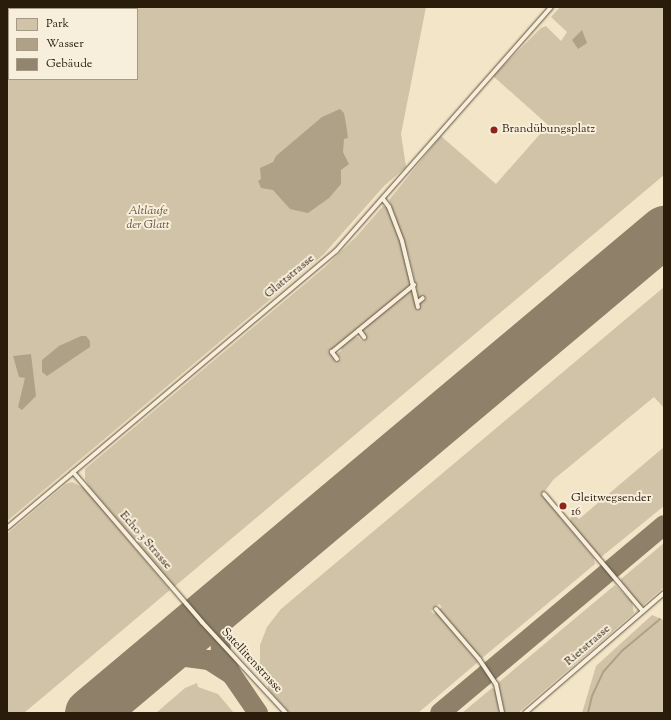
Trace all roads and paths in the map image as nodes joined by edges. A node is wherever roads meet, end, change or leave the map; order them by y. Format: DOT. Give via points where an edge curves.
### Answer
graph roads {
  1 [pos="552,7"];
  2 [pos="383,199"];
  3 [pos="414,285"];
  4 [pos="423,298"];
  5 [pos="359,330"];
  6 [pos="364,337"];
  7 [pos="337,359"];
  8 [pos="73,472"];
  9 [pos="544,494"];
  10 [pos="7,528"];
  11 [pos="664,593"];
  12 [pos="436,609"];
  13 [pos="643,611"];
  14 [pos="202,622"];
  15 [pos="286,713"];
  16 [pos="502,713"];
  17 [pos="525,713"];
  1 -- 2 [label="lane, Glattstrasse"];
  2 -- 3 [label="lane" via="396,224"];
  2 -- 8 [label="lane, Glattstrasse" via="332,255"];
  3 -- 4 [label="lane" via="418,305"];
  3 -- 5 [label="lane"];
  5 -- 6 [label="lane"];
  5 -- 7 [label="lane" via="332,352"];
  8 -- 10 [label="lane, Glattstrasse"];
  8 -- 14 [label="lane, Echo 3 Strasse"];
  9 -- 13 [label="lane"];
  11 -- 13 [label="lane, Rietstrasse"];
  12 -- 16 [label="lane" via="479,659 496,684"];
  13 -- 17 [label="lane, Rietstrasse"];
  14 -- 15 [label="lane, Satellitenstrasse"];
}
